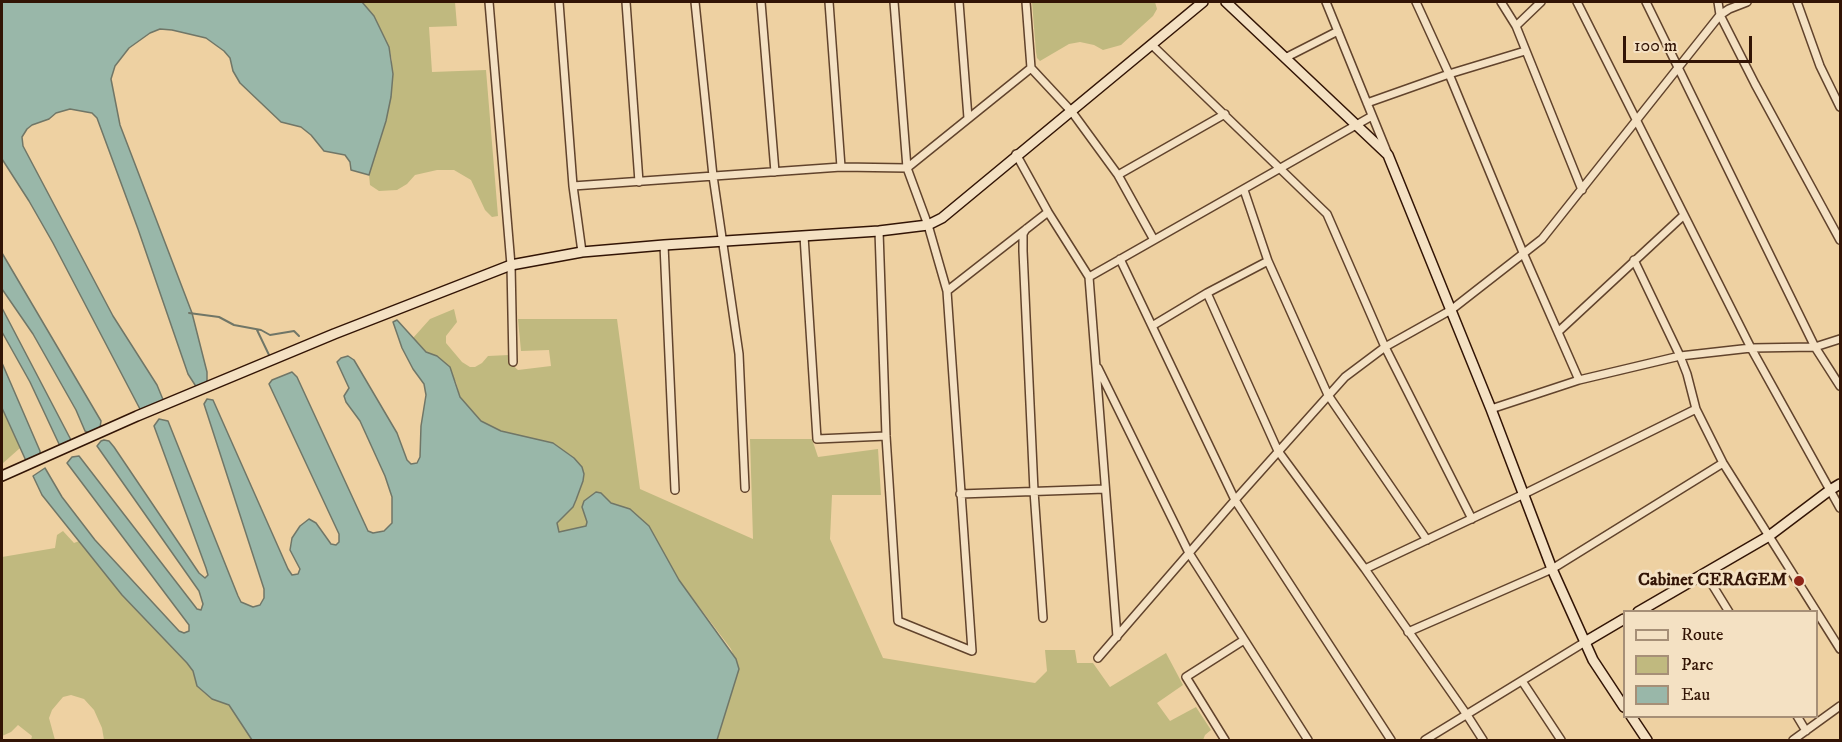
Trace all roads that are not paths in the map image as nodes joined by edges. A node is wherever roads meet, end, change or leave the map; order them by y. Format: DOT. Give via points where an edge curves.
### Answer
graph roads {
  1 [pos="489,2"];
  2 [pos="559,2"];
  3 [pos="626,2"];
  4 [pos="694,2"];
  5 [pos="761,2"];
  6 [pos="829,2"];
  7 [pos="894,2"];
  8 [pos="959,2"];
  9 [pos="1026,2"];
  10 [pos="1203,2"];
  11 [pos="1226,2"];
  12 [pos="1326,2"];
  13 [pos="1416,2"];
  14 [pos="1502,2"];
  15 [pos="1541,2"];
  16 [pos="1577,2"];
  17 [pos="1646,2"];
  18 [pos="1718,2"];
  19 [pos="1747,2"];
  20 [pos="1797,2"];
  21 [pos="1720,15"];
  22 [pos="1516,26"];
  23 [pos="1338,31"];
  24 [pos="1152,45"];
  25 [pos="1525,51"];
  26 [pos="1285,58"];
  27 [pos="1678,67"];
  28 [pos="1031,68"];
  29 [pos="1449,74"];
  30 [pos="1367,103"];
  31 [pos="1840,107"];
  32 [pos="1072,112"];
  33 [pos="1225,114"];
  34 [pos="1372,116"];
  35 [pos="968,118"];
  36 [pos="1636,121"];
  37 [pos="1356,126"];
  38 [pos="1016,154"];
  39 [pos="1388,155"];
  40 [pos="841,167"];
  41 [pos="907,168"];
  42 [pos="1280,169"];
  43 [pos="775,172"];
  44 [pos="1118,175"];
  45 [pos="713,176"];
  46 [pos="639,182"];
  47 [pos="573,186"];
  48 [pos="1244,190"];
  49 [pos="1582,190"];
  50 [pos="1048,212"];
  51 [pos="1684,215"];
  52 [pos="928,225"];
  53 [pos="1026,229"];
  54 [pos="879,231"];
  55 [pos="804,236"];
  56 [pos="1154,240"];
  57 [pos="1840,240"];
  58 [pos="723,242"];
  59 [pos="664,245"];
  60 [pos="582,252"];
  61 [pos="1524,255"];
  62 [pos="1120,259"];
  63 [pos="1634,260"];
  64 [pos="1268,261"];
  65 [pos="511,265"];
  66 [pos="1089,277"];
  67 [pos="947,291"];
  68 [pos="1207,293"];
  69 [pos="1451,310"];
  70 [pos="1152,326"];
  71 [pos="1558,332"];
  72 [pos="1840,339"];
  73 [pos="1385,347"];
  74 [pos="1815,347"];
  75 [pos="1751,348"];
  76 [pos="1680,356"];
  77 [pos="513,363"];
  78 [pos="1096,363"];
  79 [pos="1579,380"];
  80 [pos="1840,387"];
  81 [pos="1328,395"];
  82 [pos="1491,409"];
  83 [pos="1696,409"];
  84 [pos="886,436"];
  85 [pos="1278,451"];
  86 [pos="1724,463"];
  87 [pos="2,476"];
  88 [pos="1840,484"];
  89 [pos="746,488"];
  90 [pos="1105,489"];
  91 [pos="675,490"];
  92 [pos="1830,490"];
  93 [pos="1034,491"];
  94 [pos="960,494"];
  95 [pos="1524,494"];
  96 [pos="1235,500"];
  97 [pos="1840,508"];
  98 [pos="1473,519"];
  99 [pos="1769,536"];
  100 [pos="1427,540"];
  101 [pos="1189,553"];
  102 [pos="1365,569"];
  103 [pos="1552,569"];
  104 [pos="1705,573"];
  105 [pos="1641,610"];
  106 [pos="1729,610"];
  107 [pos="1815,610"];
  108 [pos="1818,614"];
  109 [pos="1043,618"];
  110 [pos="1623,620"];
  111 [pos="1408,632"];
  112 [pos="1117,637"];
  113 [pos="1244,640"];
  114 [pos="1585,642"];
  115 [pos="1840,649"];
  116 [pos="1098,658"];
  117 [pos="1522,681"];
  118 [pos="1623,705"];
  119 [pos="1840,706"];
  120 [pos="1467,715"];
  121 [pos="1632,718"];
  122 [pos="1798,718"];
  123 [pos="1806,731"];
  124 [pos="1225,741"];
  125 [pos="1308,741"];
  126 [pos="1391,741"];
  127 [pos="1425,741"];
  128 [pos="1482,741"];
  129 [pos="1561,741"];
  130 [pos="1647,741"];
  131 [pos="1793,741"];
  1 -- 65 [label="street"];
  2 -- 47 [label="street"];
  3 -- 46 [label="street"];
  4 -- 45 [label="street"];
  5 -- 43 [label="street"];
  6 -- 40 [label="street"];
  7 -- 41 [label="street"];
  8 -- 35 [label="street"];
  9 -- 28 [label="street"];
  10 -- 24 [label="street"];
  11 -- 26 [label="street"];
  12 -- 23 [label="street"];
  13 -- 29 [label="street"];
  14 -- 22 [label="street"];
  15 -- 22 [label="street"];
  16 -- 36 [label="street"];
  17 -- 27 [label="street"];
  18 -- 21 [label="street"];
  19 -- 21 [label="street"];
  20 -- 31 [label="street"];
  21 -- 27 [label="street"];
  21 -- 57 [label="street"];
  22 -- 25 [label="street"];
  23 -- 26 [label="street"];
  23 -- 30 [label="street"];
  24 -- 32 [label="street"];
  24 -- 33 [label="street"];
  25 -- 29 [label="street"];
  25 -- 49 [label="street"];
  26 -- 37 [label="street"];
  27 -- 36 [label="street"];
  27 -- 74 [label="street"];
  28 -- 32 [label="street"];
  28 -- 35 [label="street"];
  29 -- 30 [label="street"];
  29 -- 61 [label="street"];
  30 -- 34 [label="street"];
  32 -- 38 [label="street"];
  32 -- 44 [label="street"];
  33 -- 42 [label="street"];
  33 -- 44 [label="street"];
  34 -- 37 [label="street"];
  34 -- 39 [label="street"];
  35 -- 41 [label="street"];
  36 -- 49 [label="street"];
  36 -- 51 [label="street"];
  37 -- 39 [label="street"];
  37 -- 42 [label="street"];
  38 -- 50 [label="street"];
  38 -- 52 [label="street" via="942,218"];
  39 -- 69 [label="street"];
  40 -- 41 [label="street"];
  40 -- 43 [label="street"];
  41 -- 52 [label="street"];
  42 -- 48 [label="street"];
  42 -- 73 [label="street" via="1327,214"];
  43 -- 45 [label="street"];
  44 -- 56 [label="street"];
  45 -- 46 [label="street"];
  45 -- 58 [label="street"];
  46 -- 47 [label="street"];
  47 -- 60 [label="street"];
  48 -- 56 [label="street"];
  48 -- 64 [label="street"];
  49 -- 61 [label="street"];
  50 -- 53 [label="street"];
  50 -- 66 [label="street"];
  51 -- 63 [label="street"];
  51 -- 75 [label="street"];
  52 -- 54 [label="street"];
  52 -- 67 [label="street"];
  53 -- 67 [label="street"];
  53 -- 93 [label="street" via="1023,251"];
  54 -- 55 [label="street"];
  54 -- 84 [label="street"];
  55 -- 58 [label="street"];
  55 -- 84 [label="street" via="817,439"];
  56 -- 62 [label="street"];
  58 -- 59 [label="street"];
  58 -- 89 [label="street" via="739,354"];
  59 -- 60 [label="street"];
  59 -- 91 [label="street"];
  60 -- 65 [label="street"];
  61 -- 69 [label="street"];
  61 -- 71 [label="street"];
  62 -- 66 [label="street"];
  62 -- 70 [label="street"];
  63 -- 71 [label="street"];
  63 -- 76 [label="street"];
  64 -- 68 [label="street"];
  64 -- 81 [label="street"];
  65 -- 77 [label="street"];
  65 -- 87 [label="street" via="334,334"];
  66 -- 78 [label="street"];
  67 -- 94 [label="street"];
  68 -- 70 [label="street"];
  68 -- 85 [label="street"];
  69 -- 73 [label="street"];
  69 -- 82 [label="street"];
  70 -- 96 [label="street"];
  71 -- 79 [label="street"];
  72 -- 74 [label="street"];
  73 -- 81 [label="street"];
  73 -- 98 [label="street"];
  74 -- 75 [label="street"];
  74 -- 80 [label="street"];
  75 -- 76 [label="street"];
  75 -- 92 [label="street"];
  76 -- 79 [label="street"];
  76 -- 83 [label="street"];
  78 -- 90 [label="street"];
  78 -- 101 [label="street"];
  79 -- 82 [label="street"];
  81 -- 85 [label="street"];
  81 -- 100 [label="street"];
  82 -- 95 [label="street"];
  83 -- 86 [label="street"];
  83 -- 95 [label="street"];
  84 -- 94 [label="street" via="898,621 972,651"];
  85 -- 96 [label="street"];
  85 -- 102 [label="street"];
  86 -- 99 [label="street"];
  86 -- 103 [label="street"];
  88 -- 92 [label="street"];
  90 -- 93 [label="street"];
  90 -- 112 [label="street"];
  92 -- 97 [label="street"];
  92 -- 99 [label="street"];
  93 -- 94 [label="street"];
  93 -- 109 [label="street"];
  95 -- 98 [label="street"];
  95 -- 103 [label="street"];
  96 -- 101 [label="street"];
  96 -- 126 [label="street"];
  98 -- 100 [label="street"];
  99 -- 104 [label="street"];
  99 -- 107 [label="street"];
  100 -- 102 [label="street"];
  101 -- 112 [label="street"];
  101 -- 113 [label="street"];
  102 -- 111 [label="street"];
  103 -- 111 [label="street"];
  103 -- 114 [label="street"];
  104 -- 105 [label="street"];
  104 -- 106 [label="street"];
  108 -- 115 [label="street"];
  110 -- 114 [label="street"];
  111 -- 120 [label="street"];
  112 -- 116 [label="street"];
  113 -- 124 [label="street" via="1186,677"];
  113 -- 125 [label="street"];
  114 -- 117 [label="street"];
  114 -- 118 [label="street"];
  117 -- 120 [label="street"];
  117 -- 129 [label="street"];
  119 -- 123 [label="street"];
  120 -- 127 [label="street"];
  120 -- 128 [label="street"];
  121 -- 130 [label="street"];
  122 -- 123 [label="street"];
  123 -- 131 [label="street"];
}
